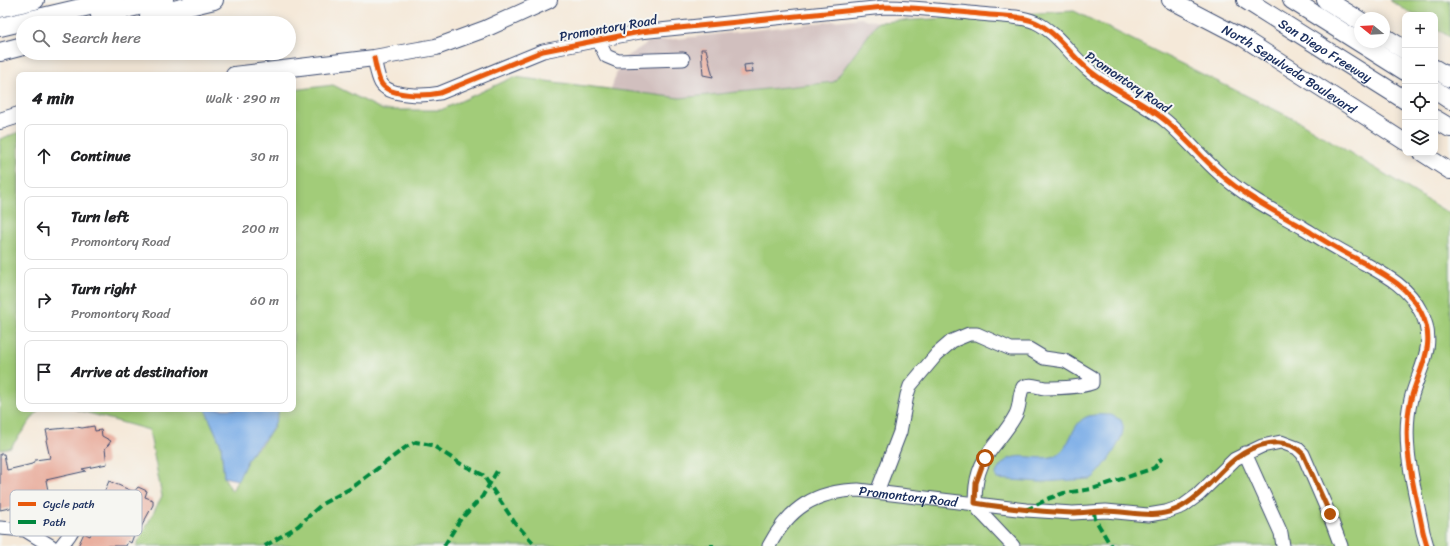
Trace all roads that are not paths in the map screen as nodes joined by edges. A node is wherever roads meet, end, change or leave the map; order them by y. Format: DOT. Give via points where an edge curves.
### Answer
graph roads {
  1 [pos="35,0"];
  2 [pos="114,0"];
  3 [pos="164,0"];
  4 [pos="214,0"];
  5 [pos="549,0"];
  6 [pos="1170,0"];
  7 [pos="1246,0"];
  8 [pos="1269,0"];
  9 [pos="1292,0"];
  10 [pos="1326,0"];
  11 [pos="0,8"];
  12 [pos="46,16"];
  13 [pos="97,16"];
  14 [pos="148,16"];
  15 [pos="1354,18"];
  16 [pos="16,23"];
  17 [pos="0,27"];
  18 [pos="16,36"];
  19 [pos="0,40"];
  20 [pos="598,40"];
  21 [pos="1390,41"];
  22 [pos="16,48"];
  23 [pos="1402,48"];
  24 [pos="0,52"];
  25 [pos="374,58"];
  26 [pos="684,59"];
  27 [pos="1402,69"];
  28 [pos="1438,71"];
  29 [pos="259,72"];
  30 [pos="1450,78"];
  31 [pos="1403,84"];
  32 [pos="1438,92"];
  33 [pos="1402,98"];
  34 [pos="1450,100"];
  35 [pos="1438,106"];
  36 [pos="1450,113"];
  37 [pos="16,116"];
  38 [pos="1438,120"];
  39 [pos="0,121"];
  40 [pos="1450,128"];
  41 [pos="1402,140"];
  42 [pos="1427,156"];
  43 [pos="1450,171"];
  44 [pos="1245,454"];
  45 [pos="877,492"];
  46 [pos="975,503"];
  47 [pos="0,528"];
  48 [pos="10,529"];
  49 [pos="35,536"];
  50 [pos="68,536"];
  51 [pos="51,546"];
  52 [pos="61,546"];
  53 [pos="768,546"];
  54 [pos="1013,546"];
  55 [pos="1283,546"];
  56 [pos="1341,546"];
  57 [pos="1427,546"];
  1 -- 11 [label="highway"];
  2 -- 12 [label="highway"];
  3 -- 13 [label="highway"];
  4 -- 14 [label="highway"];
  5 -- 25 [label="main road" via="462,38 418,51"];
  6 -- 41 [label="main road, North Sepulveda Boulevard" via="1243,38"];
  7 -- 33 [label="highway, San Diego Freeway"];
  8 -- 31 [label="highway"];
  9 -- 27 [label="highway"];
  10 -- 15 [label="highway"];
  16 -- 17 [label="highway"];
  18 -- 19 [label="highway"];
  20 -- 25 [label="street, Promontory Road" via="543,51 427,96 403,93 381,84"];
  20 -- 26 [label="street" via="606,56 618,61"];
  20 -- 57 [label="street, Promontory Road" via="640,32 884,7 1002,16 1025,19 1041,26 1052,33 1077,61 1094,75 1165,120 1218,173 1238,188 1390,277 1406,290 1415,302 1425,324 1428,346 1408,411 1407,442"];
  21 -- 23 [label="highway"];
  22 -- 24 [label="highway"];
  25 -- 29 [label="main road"];
  28 -- 30 [label="highway"];
  32 -- 34 [label="highway"];
  35 -- 36 [label="highway"];
  37 -- 39 [label="main road"];
  38 -- 40 [label="highway"];
  42 -- 43 [label="main road"];
  44 -- 46 [label="street, Promontory Road" via="1235,459 1198,495 1183,506 1166,512 1143,515 1106,511 1049,512"];
  44 -- 55 [label="street" via="1281,533"];
  44 -- 56 [label="street, Promontory Road" via="1262,446 1281,442 1300,451 1330,514"];
  45 -- 46 [label="street, Promontory Road"];
  45 -- 46 [label="street" via="900,432 910,386 932,358 952,341 969,334 984,336 1011,349 1029,349 1044,358 1065,361 1092,377 1092,383 1088,385 1023,387 1016,415 985,458 976,483"];
  45 -- 53 [label="street, Promontory Road" via="839,491 814,500 798,508 786,520"];
  46 -- 54 [label="street"];
  47 -- 48 [label="street"];
  49 -- 51 [label="street"];
  50 -- 52 [label="street"];
}
